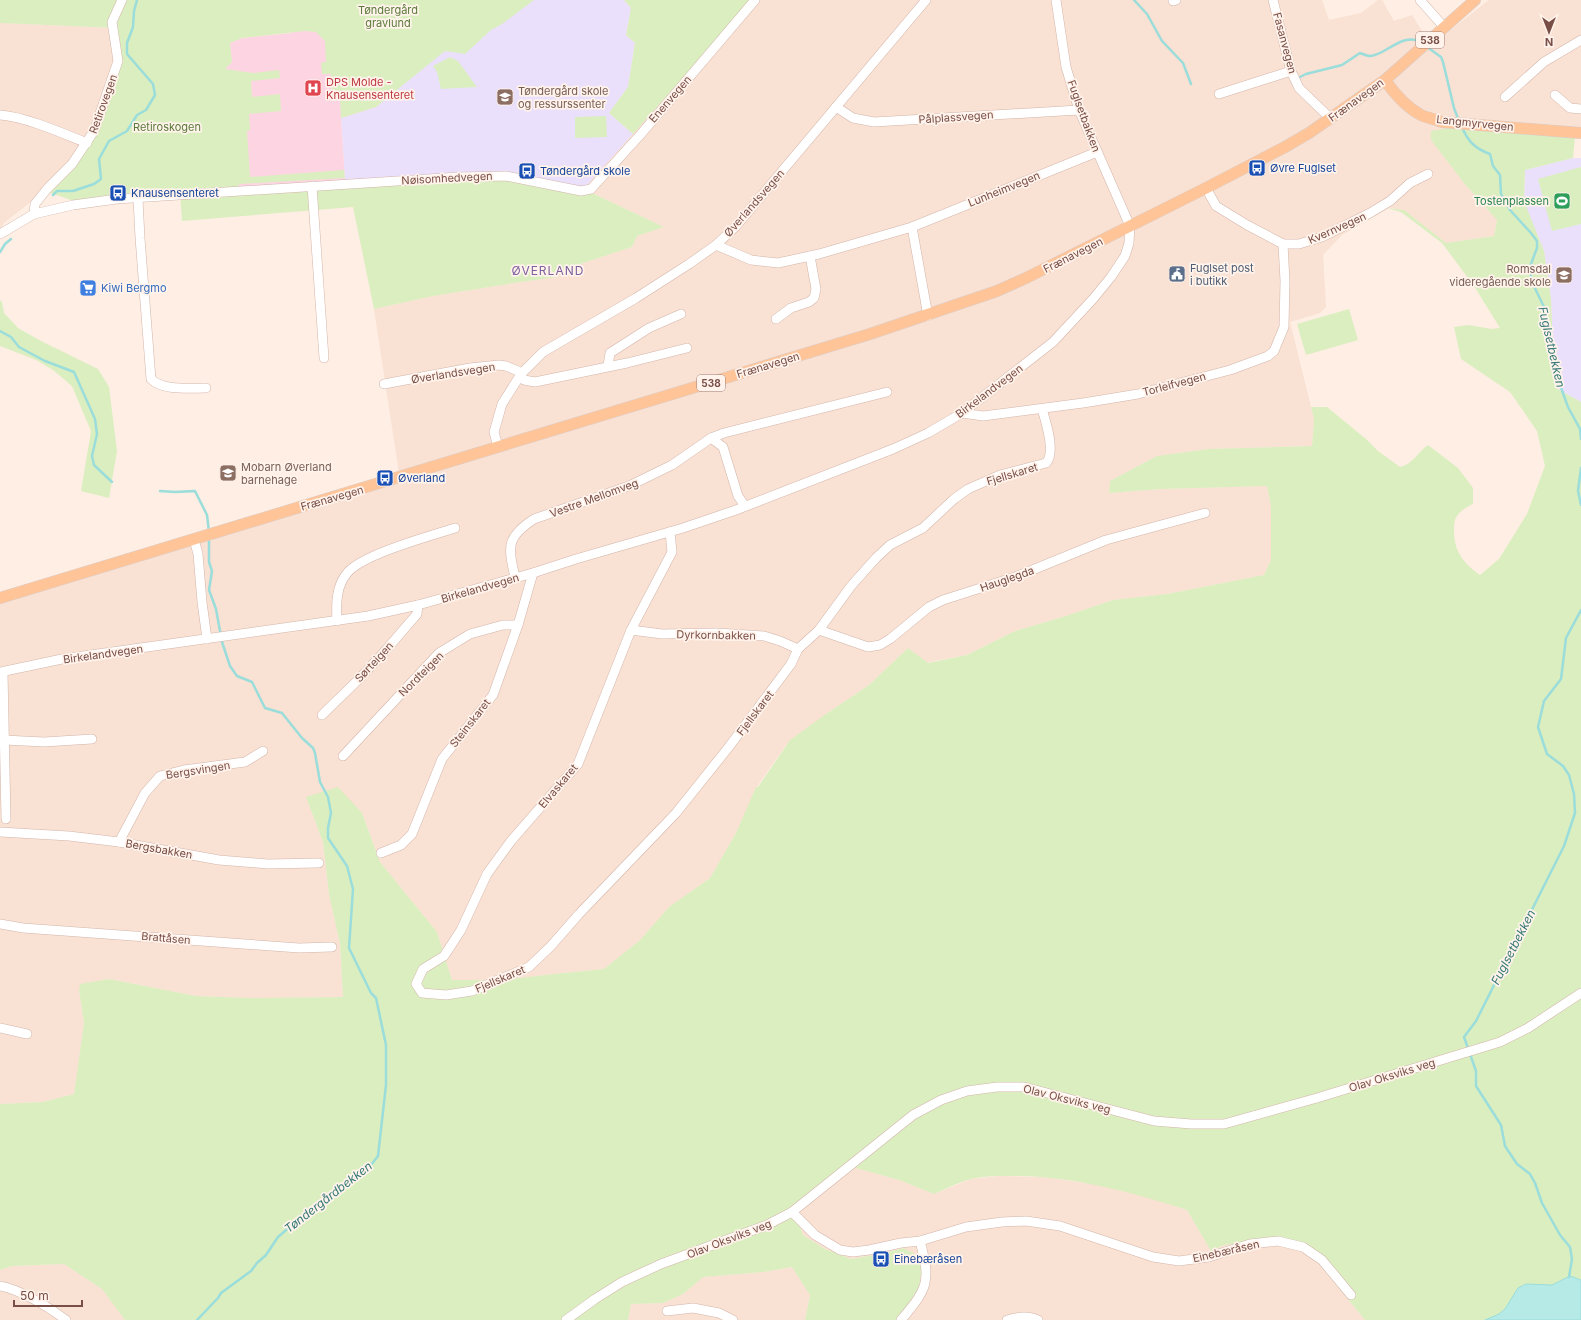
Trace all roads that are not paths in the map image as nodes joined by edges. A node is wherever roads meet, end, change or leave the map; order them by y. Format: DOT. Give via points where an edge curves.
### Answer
graph roads {
  1 [pos="122,0"];
  2 [pos="755,0"];
  3 [pos="926,0"];
  4 [pos="1056,0"];
  5 [pos="1273,0"];
  6 [pos="1420,0"];
  7 [pos="1475,0"];
  8 [pos="1444,27"];
  9 [pos="1581,40"];
  10 [pos="1291,71"];
  11 [pos="1385,80"];
  12 [pos="1219,94"];
  13 [pos="1555,95"];
  14 [pos="1505,97"];
  15 [pos="836,107"];
  16 [pos="1079,110"];
  17 [pos="1581,110"];
  18 [pos="0,115"];
  19 [pos="1331,119"];
  20 [pos="1581,133"];
  21 [pos="87,143"];
  22 [pos="1097,152"];
  23 [pos="1428,174"];
  24 [pos="312,186"];
  25 [pos="1206,188"];
  26 [pos="581,191"];
  27 [pos="138,198"];
  28 [pos="34,214"];
  29 [pos="1130,226"];
  30 [pos="912,227"];
  31 [pos="0,234"];
  32 [pos="1283,244"];
  33 [pos="716,245"];
  34 [pos="810,256"];
  35 [pos="681,314"];
  36 [pos="928,316"];
  37 [pos="776,319"];
  38 [pos="687,348"];
  39 [pos="324,358"];
  40 [pos="608,366"];
  41 [pos="521,374"];
  42 [pos="384,384"];
  43 [pos="206,388"];
  44 [pos="887,392"];
  45 [pos="1042,409"];
  46 [pos="962,413"];
  47 [pos="711,438"];
  48 [pos="498,447"];
  49 [pos="745,506"];
  50 [pos="1205,513"];
  51 [pos="455,528"];
  52 [pos="670,532"];
  53 [pos="194,539"];
  54 [pos="533,573"];
  55 [pos="515,577"];
  56 [pos="0,598"];
  57 [pos="418,605"];
  58 [pos="337,621"];
  59 [pos="518,625"];
  60 [pos="631,630"];
  61 [pos="819,630"];
  62 [pos="208,639"];
  63 [pos="798,649"];
  64 [pos="1,672"];
  65 [pos="322,715"];
  66 [pos="92,739"];
  67 [pos="4,740"];
  68 [pos="263,751"];
  69 [pos="343,756"];
  70 [pos="6,819"];
  71 [pos="0,832"];
  72 [pos="119,842"];
  73 [pos="381,853"];
  74 [pos="319,863"];
  75 [pos="0,924"];
  76 [pos="332,947"];
  77 [pos="1581,993"];
  78 [pos="422,994"];
  79 [pos="0,1028"];
  80 [pos="27,1034"];
  81 [pos="792,1212"];
  82 [pos="920,1241"];
  83 [pos="0,1286"];
  84 [pos="1351,1295"];
  85 [pos="667,1311"];
  86 [pos="66,1320"];
  87 [pos="566,1320"];
  88 [pos="733,1320"];
  89 [pos="901,1320"];
  90 [pos="1007,1320"];
  91 [pos="1038,1320"];
  1 -- 21 [label="street, Retirovegen" via="112,22 118,61 94,131"];
  2 -- 26 [label="street, Enenvegen" via="591,189"];
  3 -- 15 [label="street, Øverlandsvegen"];
  4 -- 16 [label="street, Fuglsetbakken" via="1066,67"];
  5 -- 10 [label="street, Fasanvegen"];
  6 -- 8 [label="street"];
  7 -- 8 [label="main road, Frænavegen / 538"];
  8 -- 11 [label="main road, Frænavegen / 538"];
  9 -- 14 [label="street" via="1544,62"];
  10 -- 12 [label="street"];
  10 -- 19 [label="street, Fasanvegen" via="1299,88"];
  11 -- 19 [label="main road, Frænavegen / 538"];
  11 -- 20 [label="main road, Langmyrvegen" via="1405,103 1421,115 1442,122"];
  13 -- 17 [label="street" via="1570,108"];
  15 -- 16 [label="street, Pålplassvegen" via="853,118 874,122"];
  15 -- 33 [label="street, Øverlandsvegen" via="736,226"];
  16 -- 22 [label="street, Fuglsetbakken"];
  18 -- 21 [label="street" via="42,126"];
  19 -- 25 [label="main road, Frænavegen / 538" via="1285,147"];
  21 -- 28 [label="street, Retirovegen" via="72,164 47,188 35,204"];
  22 -- 29 [label="street, Fuglsetbakken"];
  22 -- 30 [label="street, Lunheimvegen"];
  23 -- 32 [label="street, Kvernvegen" via="1410,183 1390,201 1350,224 1299,244"];
  24 -- 26 [label="street, Nøisomhedvegen" via="506,176"];
  24 -- 27 [label="street, Nøisomhedvegen"];
  24 -- 39 [label="street"];
  25 -- 29 [label="main road, Frænavegen / 538"];
  25 -- 32 [label="street" via="1216,206"];
  27 -- 28 [label="street, Nøisomhedvegen" via="73,205"];
  27 -- 43 [label="street" via="151,379 166,386"];
  28 -- 31 [label="street, Nøisomhedvegen"];
  29 -- 36 [label="main road, Frænavegen / 538" via="1012,285"];
  29 -- 46 [label="street, Birkelandvegen" via="1125,256 1093,299 1053,342"];
  30 -- 34 [label="street, Lunheimvegen"];
  30 -- 36 [label="street"];
  32 -- 45 [label="street, Torleifvegen" via="1284,327 1274,351 1268,356 1230,370 1138,394"];
  33 -- 34 [label="street, Lunheimvegen" via="751,260 778,263"];
  33 -- 41 [label="street, Øverlandsvegen" via="636,298 543,352"];
  34 -- 37 [label="street" via="816,289 814,298 791,308"];
  35 -- 40 [label="street" via="649,328 610,353"];
  36 -- 48 [label="main road, Frænavegen / 538"];
  38 -- 40 [label="street"];
  40 -- 41 [label="street" via="535,382 524,380"];
  41 -- 42 [label="street, Øverlandsvegen" via="506,366 491,365"];
  41 -- 48 [label="street, Øverlandsvegen" via="502,404 494,432"];
  44 -- 47 [label="street, Vestre Mellomveg"];
  45 -- 46 [label="street, Torleifvegen" via="983,416"];
  45 -- 61 [label="street, Fjellskaret" via="1050,455 1046,463 1000,475 968,489 923,528 890,545 851,586"];
  46 -- 49 [label="street, Birkelandvegen" via="928,433 893,449"];
  47 -- 49 [label="street" via="723,447 738,496"];
  47 -- 55 [label="street, Vestre Mellomveg" via="672,464 629,486 534,519 524,526 515,534 511,543 510,554"];
  48 -- 53 [label="main road, Frænavegen / 538"];
  49 -- 52 [label="street, Birkelandvegen"];
  50 -- 61 [label="street, Hauglegda" via="1106,540 1015,577 943,600 928,607 880,645 868,647"];
  51 -- 58 [label="street" via="364,560 348,572 339,588 336,604"];
  52 -- 54 [label="street, Birkelandvegen"];
  52 -- 60 [label="street, Elvaskaret" via="672,552"];
  53 -- 56 [label="main road, Frænavegen / 538"];
  53 -- 62 [label="street"];
  54 -- 55 [label="street, Birkelandvegen"];
  54 -- 59 [label="street, Steinskaret"];
  55 -- 57 [label="street, Birkelandvegen"];
  57 -- 58 [label="street, Birkelandvegen"];
  57 -- 65 [label="street, Sørteigen" via="417,614 413,619 360,678"];
  58 -- 62 [label="street, Birkelandvegen"];
  59 -- 69 [label="street, Nordteigen" via="470,634 439,653"];
  59 -- 73 [label="street, Steinskaret" via="493,694 442,759 412,834 401,845"];
  60 -- 63 [label="street, Dyrkornbakken" via="662,634 717,633 764,636"];
  60 -- 78 [label="street, Elvaskaret" via="578,764 510,841 487,874 461,930 444,956 423,969 416,984"];
  61 -- 63 [label="street, Fjellskaret"];
  62 -- 64 [label="street, Birkelandvegen" via="62,660"];
  63 -- 78 [label="street, Fjellskaret" via="791,664 676,813 529,967 472,991 446,995"];
  64 -- 67 [label="street"];
  66 -- 67 [label="street" via="44,742"];
  67 -- 70 [label="street"];
  68 -- 72 [label="street, Bergsvingen" via="245,762 184,770 160,776 145,793"];
  71 -- 72 [label="street, Bergsbakken"];
  72 -- 74 [label="street, Bergsbakken" via="219,860 268,864"];
  75 -- 76 [label="street, Brattåsen" via="23,928 298,948"];
  77 -- 81 [label="street, Olav Oksviks veg" via="1528,1028 1500,1042 1224,1124 1154,1121 1024,1087 967,1091 940,1100 913,1115"];
  79 -- 80 [label="street"];
  81 -- 82 [label="street, Einebæråsen" via="815,1235 840,1250 853,1252"];
  81 -- 87 [label="street, Olav Oksviks veg" via="767,1226 661,1264 622,1282"];
  82 -- 84 [label="street, Einebæråsen" via="966,1227 1026,1221 1060,1226 1153,1257 1179,1260 1209,1257 1250,1244 1278,1241 1303,1247 1322,1260"];
  82 -- 89 [label="street" via="927,1265 926,1282 921,1294"];
  83 -- 86 [label="street" via="13,1289"];
  85 -- 88 [label="street" via="693,1308 719,1313"];
  90 -- 91 [label="street" via="1021,1317"];
}
